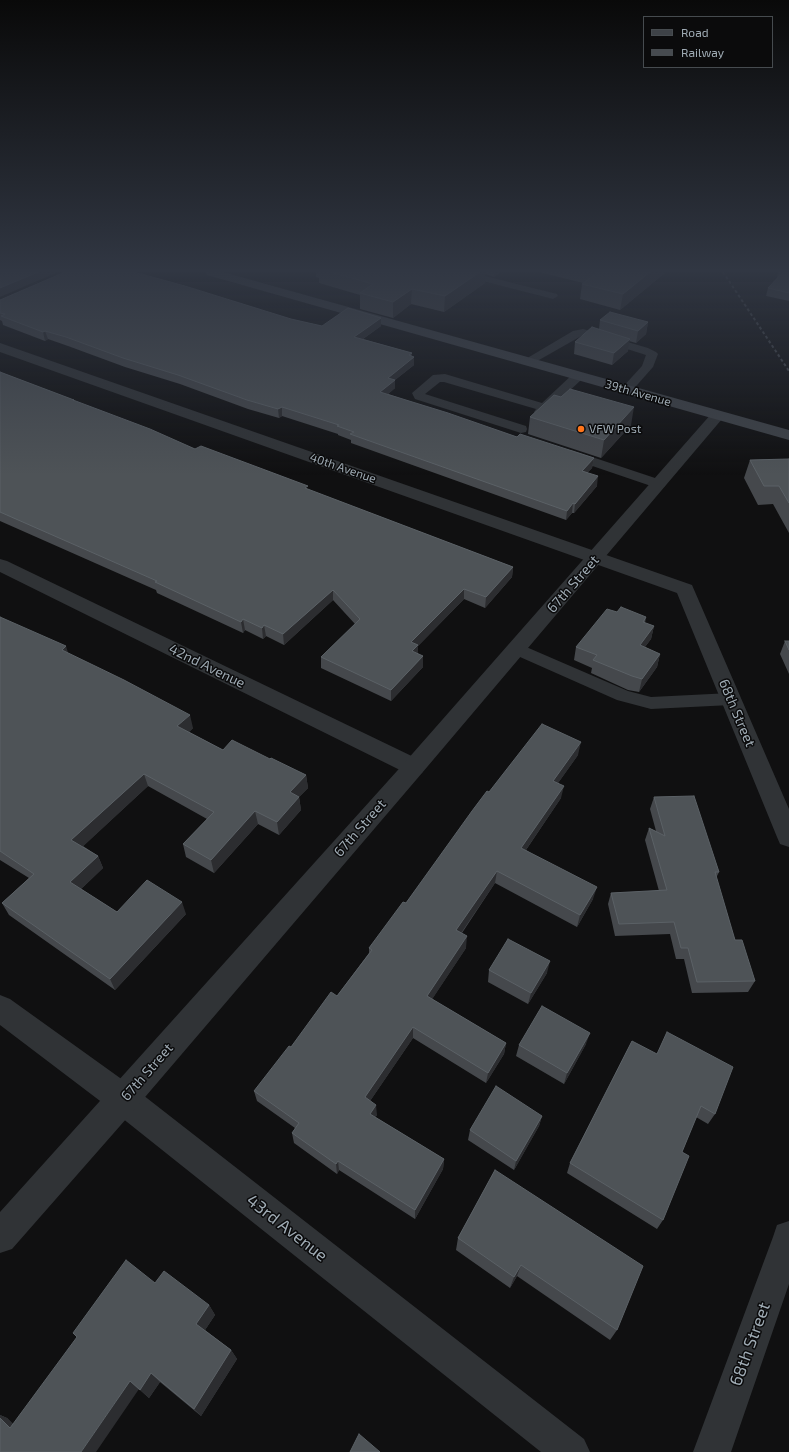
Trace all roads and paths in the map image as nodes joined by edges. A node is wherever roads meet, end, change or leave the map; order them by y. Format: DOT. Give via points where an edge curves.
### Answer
graph roads {
  1 [pos="450,340"];
  2 [pos="566,340"];
  3 [pos="609,340"];
  4 [pos="0,347"];
  5 [pos="528,362"];
  6 [pos="578,376"];
  7 [pos="626,390"];
  8 [pos="544,408"];
  9 [pos="717,416"];
  10 [pos="789,435"];
  11 [pos="557,449"];
  12 [pos="659,484"];
  13 [pos="596,557"];
  14 [pos="0,565"];
  15 [pos="685,589"];
  16 [pos="517,649"];
  17 [pos="731,699"];
  18 [pos="414,767"];
  19 [pos="789,837"];
  20 [pos="0,1008"];
  21 [pos="123,1099"];
  22 [pos="0,1237"];
  23 [pos="789,1237"];
  24 [pos="571,1452"];
  25 [pos="712,1452"];
  1 -- 5 [label="main road, 39th Avenue"];
  2 -- 5 [label="lane"];
  3 -- 7 [label="lane" via="652,354 647,367"];
  4 -- 13 [label="street, 40th Avenue"];
  5 -- 6 [label="main road, 39th Avenue"];
  6 -- 7 [label="main road, 39th Avenue"];
  6 -- 8 [label="lane"];
  7 -- 9 [label="main road, 39th Avenue"];
  8 -- 8 [label="lane" via="524,434 419,396 418,393 436,378 445,378"];
  9 -- 10 [label="main road, 39th Avenue"];
  9 -- 12 [label="street, 67th Street"];
  11 -- 12 [label="lane"];
  12 -- 13 [label="street, 67th Street"];
  13 -- 15 [label="street, 40th Avenue"];
  13 -- 16 [label="street, 67th Street"];
  14 -- 18 [label="street, 42nd Avenue"];
  15 -- 17 [label="street, 68th Street"];
  16 -- 17 [label="lane" via="623,696 651,702"];
  16 -- 18 [label="street, 67th Street"];
  17 -- 19 [label="street, 68th Street"];
  18 -- 21 [label="street, 67th Street"];
  20 -- 21 [label="street, 43rd Avenue"];
  21 -- 22 [label="street, 67th Street"];
  21 -- 24 [label="street, 43rd Avenue"];
  23 -- 25 [label="street, 68th Street"];
}
